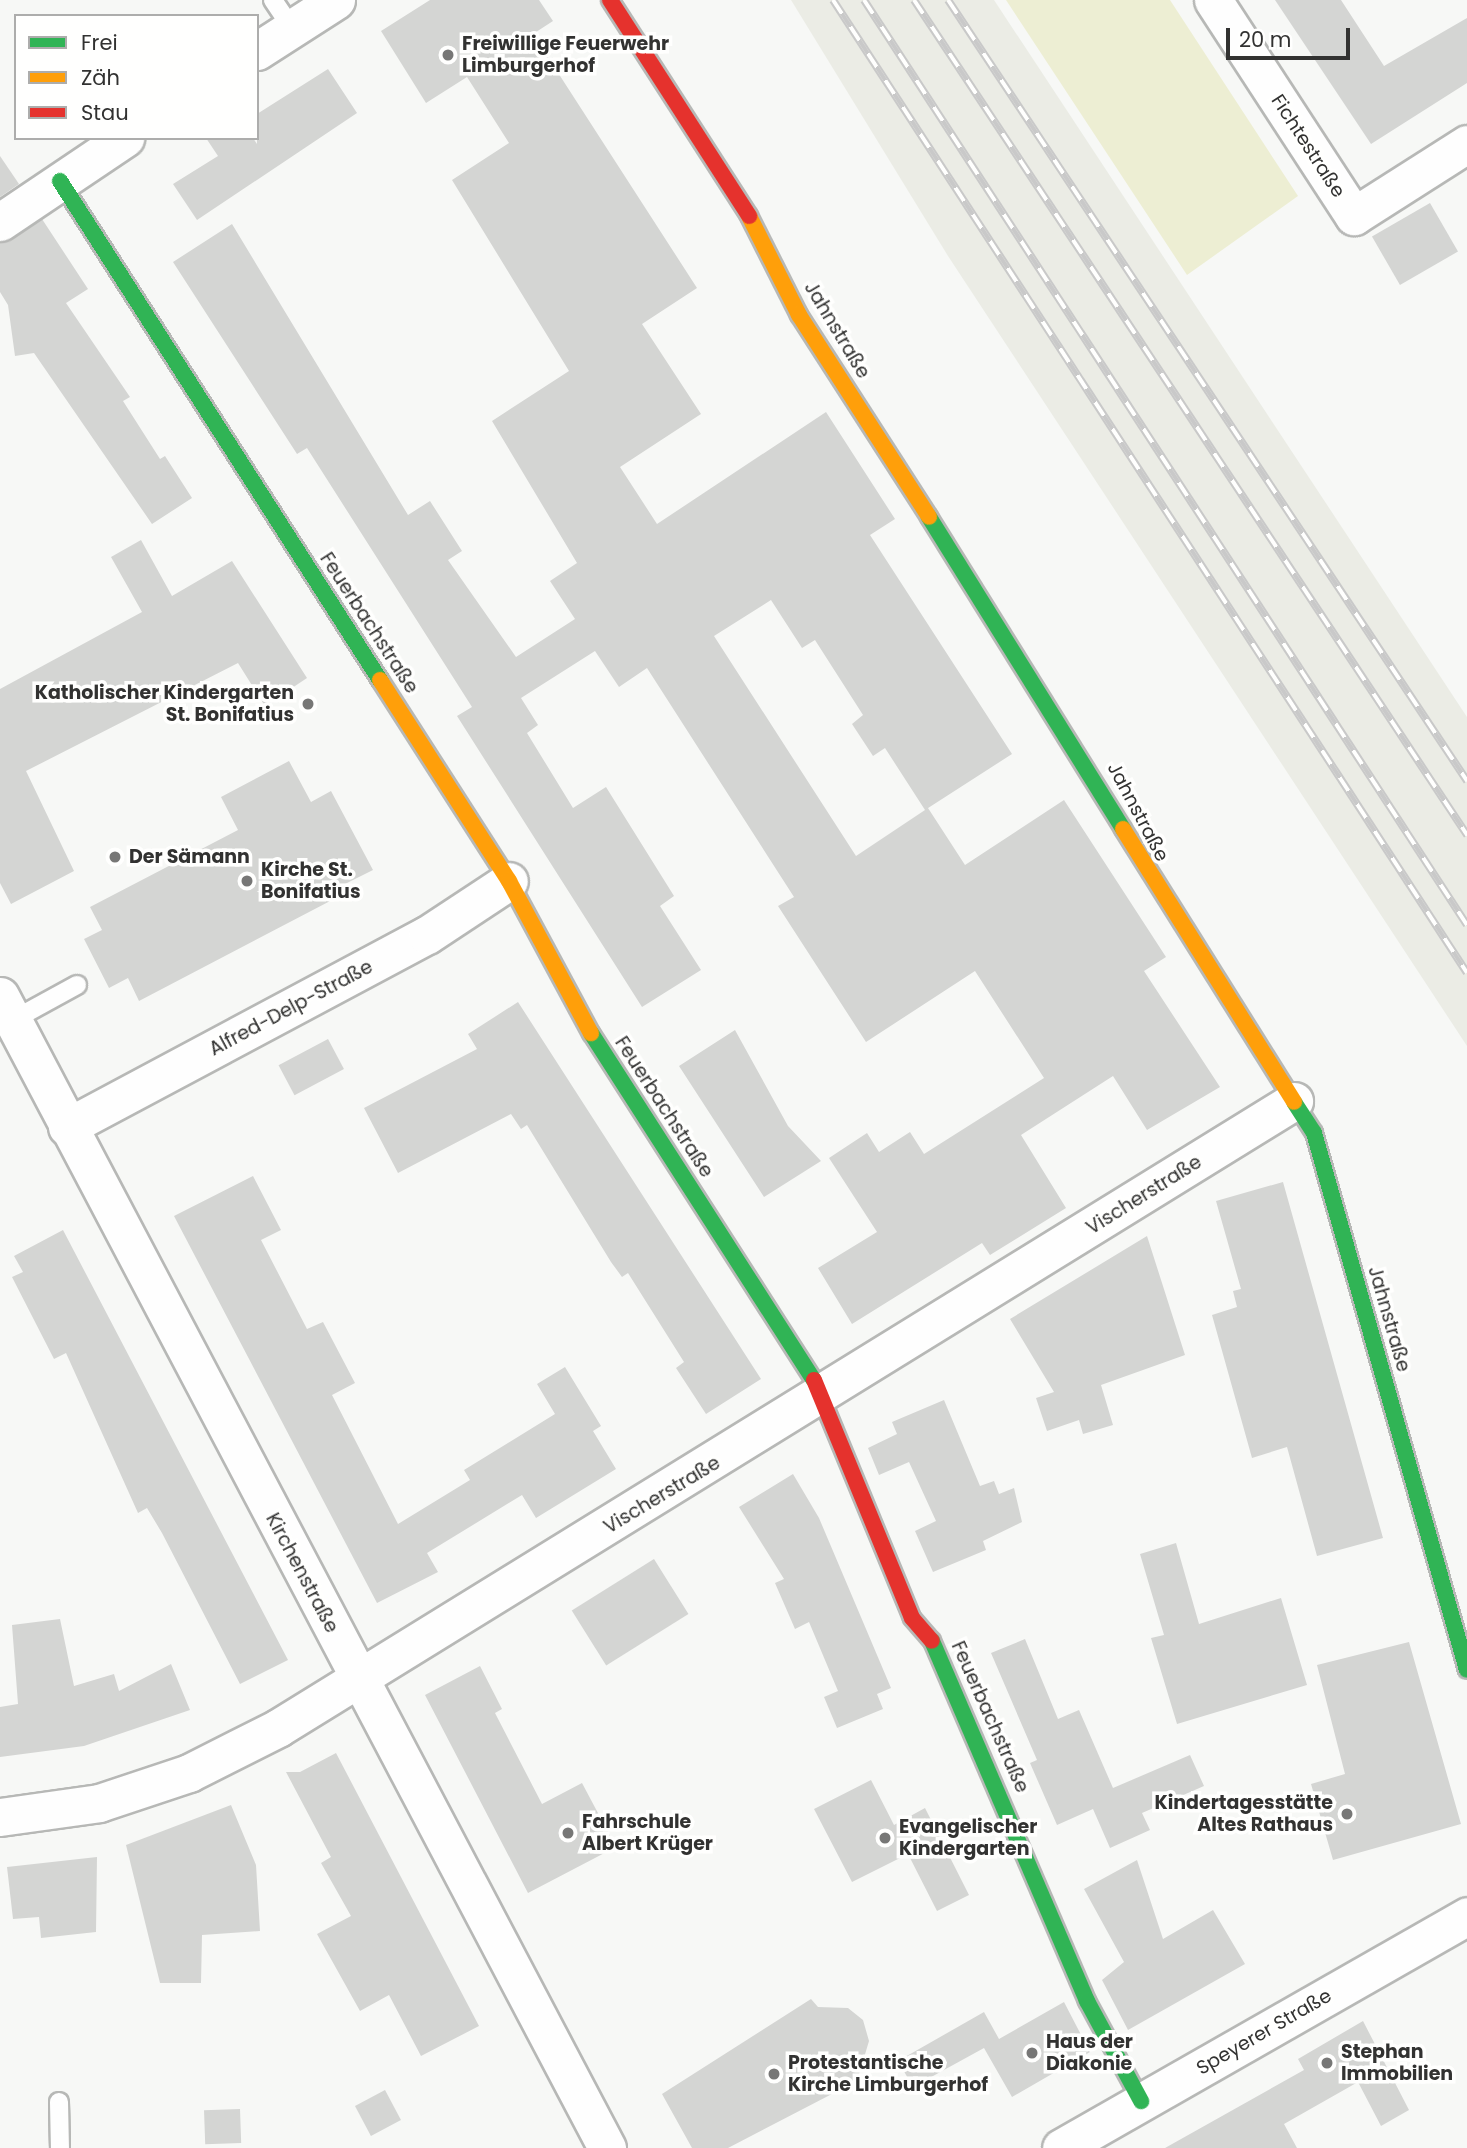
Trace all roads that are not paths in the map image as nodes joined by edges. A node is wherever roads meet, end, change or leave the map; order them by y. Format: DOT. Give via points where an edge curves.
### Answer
graph roads {
  1 [pos="336,0"];
  2 [pos="610,0"];
  3 [pos="1213,0"];
  4 [pos="283,14"];
  5 [pos="259,48"];
  6 [pos="122,140"];
  7 [pos="1467,144"];
  8 [pos="60,181"];
  9 [pos="0,222"];
  10 [pos="509,881"];
  11 [pos="77,985"];
  12 [pos="4,1013"];
  13 [pos="1294,1101"];
  14 [pos="67,1127"];
  15 [pos="824,1396"];
  16 [pos="1467,1670"];
  17 [pos="358,1679"];
  18 [pos="0,1817"];
  19 [pos="1467,1916"];
  20 [pos="1142,2101"];
  21 [pos="59,2102"];
  22 [pos="1082,2143"];
  23 [pos="60,2148"];
  24 [pos="607,2148"];
  1 -- 4 [label="street"];
  2 -- 13 [label="street, Jahnstraße" via="770,248 799,315 1088,764 1131,849"];
  3 -- 7 [label="street, Fichtestraße" via="1354,216"];
  4 -- 5 [label="street"];
  6 -- 8 [label="street"];
  8 -- 9 [label="street"];
  8 -- 10 [label="street, Feuerbachstraße"];
  10 -- 14 [label="street, Alfred-Delp-Straße" via="427,935"];
  10 -- 15 [label="street, Feuerbachstraße" via="570,1000"];
  11 -- 12 [label="lane"];
  12 -- 14 [label="street, Kirchenstraße"];
  13 -- 15 [label="street, Vischerstraße"];
  13 -- 16 [label="street, Jahnstraße" via="1314,1133"];
  14 -- 17 [label="street, Kirchenstraße"];
  15 -- 17 [label="street, Vischerstraße"];
  15 -- 20 [label="street, Feuerbachstraße" via="912,1618 937,1646 1087,2001"];
  17 -- 18 [label="street, Vischerstraße" via="189,1773 99,1803"];
  17 -- 24 [label="street, Kirchenstraße"];
  19 -- 20 [label="street, Speyerer Straße"];
  20 -- 22 [label="street, Speyerer Straße"];
  21 -- 23 [label="lane"];
}
